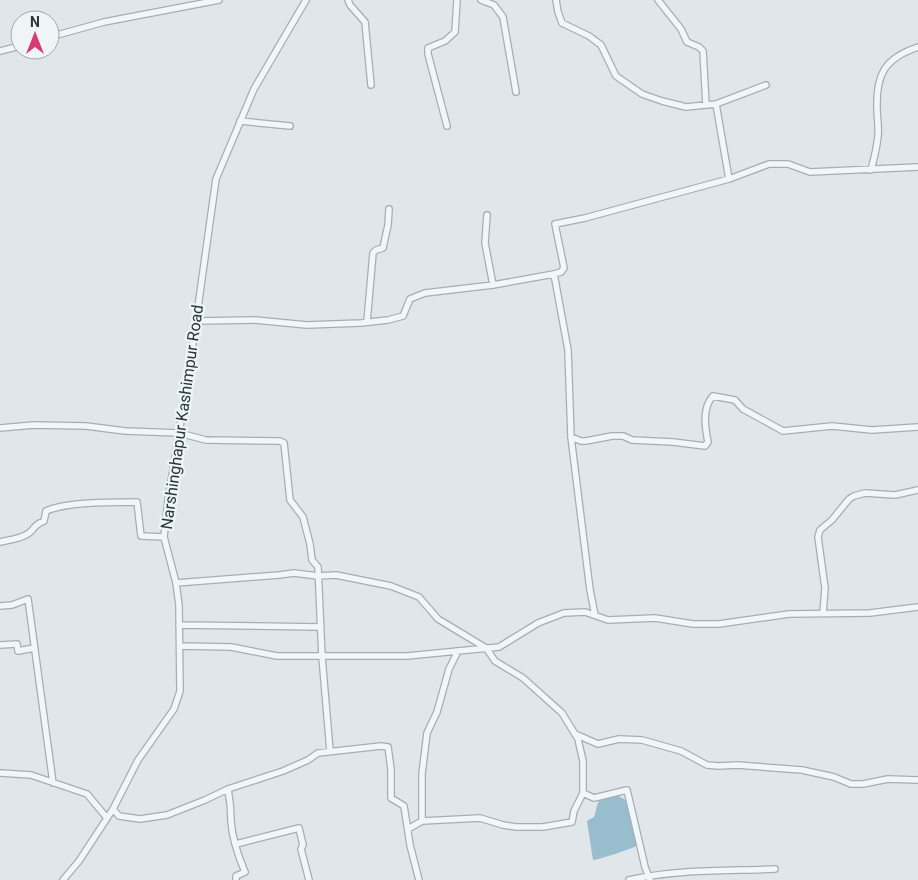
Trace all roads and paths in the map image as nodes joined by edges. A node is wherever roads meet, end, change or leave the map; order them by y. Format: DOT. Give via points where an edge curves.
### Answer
graph roads {
  1 [pos="219,0"];
  2 [pos="306,0"];
  3 [pos="348,0"];
  4 [pos="457,0"];
  5 [pos="481,0"];
  6 [pos="556,0"];
  7 [pos="658,0"];
  8 [pos="60,34"];
  9 [pos="918,46"];
  10 [pos="371,85"];
  11 [pos="766,85"];
  12 [pos="516,92"];
  13 [pos="716,104"];
  14 [pos="706,105"];
  15 [pos="240,121"];
  16 [pos="290,126"];
  17 [pos="447,126"];
  18 [pos="918,167"];
  19 [pos="872,170"];
  20 [pos="729,179"];
  21 [pos="389,209"];
  22 [pos="487,215"];
  23 [pos="554,274"];
  24 [pos="493,285"];
  25 [pos="196,321"];
  26 [pos="367,322"];
  27 [pos="918,426"];
  28 [pos="0,428"];
  29 [pos="179,433"];
  30 [pos="572,437"];
  31 [pos="918,490"];
  32 [pos="164,537"];
  33 [pos="0,542"];
  34 [pos="318,576"];
  35 [pos="176,582"];
  36 [pos="0,606"];
  37 [pos="918,607"];
  38 [pos="823,613"];
  39 [pos="595,615"];
  40 [pos="179,625"];
  41 [pos="321,627"];
  42 [pos="0,645"];
  43 [pos="180,646"];
  44 [pos="34,648"];
  45 [pos="486,648"];
  46 [pos="458,652"];
  47 [pos="322,657"];
  48 [pos="574,734"];
  49 [pos="330,751"];
  50 [pos="0,773"];
  51 [pos="918,780"];
  52 [pos="53,783"];
  53 [pos="228,789"];
  54 [pos="583,793"];
  55 [pos="113,809"];
  56 [pos="107,818"];
  57 [pos="422,821"];
  58 [pos="408,829"];
  59 [pos="236,844"];
  60 [pos="775,869"];
  61 [pos="649,878"];
  62 [pos="63,880"];
  63 [pos="236,880"];
  64 [pos="309,880"];
  65 [pos="419,880"];
  66 [pos="629,880"];
  1 -- 8 [label="street" via="104,22"];
  2 -- 15 [label="street, Narshinghapur Kashimpur Road" via="254,89"];
  3 -- 10 [label="street" via="365,22"];
  4 -- 17 [label="street" via="455,32 445,41 428,48"];
  5 -- 12 [label="street" via="494,5 503,17"];
  6 -- 14 [label="street" via="562,23 601,45 616,76 625,83 662,101 686,107"];
  7 -- 14 [label="street" via="687,42 703,51"];
  9 -- 19 [label="street" via="890,61 878,82 878,136"];
  11 -- 13 [label="street"];
  13 -- 14 [label="street"];
  13 -- 20 [label="street"];
  15 -- 16 [label="street"];
  15 -- 25 [label="street, Narshinghapur Kashimpur Road" via="216,179"];
  18 -- 19 [label="street"];
  19 -- 20 [label="street" via="810,172 788,164 775,164"];
  20 -- 23 [label="street" via="585,218 558,222 555,224 556,232 564,268"];
  21 -- 26 [label="street" via="383,248 373,253"];
  22 -- 24 [label="street" via="485,243"];
  23 -- 24 [label="street"];
  23 -- 30 [label="street" via="568,350"];
  24 -- 26 [label="street" via="425,293 410,299 403,316"];
  25 -- 26 [label="street" via="255,320 307,325"];
  25 -- 29 [label="street, Narshinghapur Kashimpur Road"];
  27 -- 30 [label="street" via="872,430 832,426 783,432 743,409 735,400 713,396 708,401 705,416 708,442 705,446 632,440 623,436 586,441"];
  28 -- 29 [label="street" via="34,424"];
  29 -- 32 [label="street, Narshinghapur Kashimpur Road"];
  29 -- 34 [label="street" via="206,440 284,443 290,500 303,517"];
  30 -- 39 [label="street"];
  31 -- 38 [label="street" via="895,495 865,493 854,496 820,530 818,537 825,588"];
  32 -- 33 [label="street" via="141,536 137,502 54,508 46,511 44,520 34,525 30,532"];
  32 -- 35 [label="street, Narshinghapur Kashimpur Road"];
  34 -- 35 [label="street" via="294,573"];
  34 -- 41 [label="street"];
  34 -- 45 [label="street" via="336,575 391,586 419,597 438,619"];
  35 -- 40 [label="street, Narshinghapur Kashimpur Road"];
  36 -- 44 [label="street" via="28,600"];
  37 -- 38 [label="street" via="870,613"];
  38 -- 39 [label="street" via="789,614 719,624 655,618 608,620"];
  39 -- 45 [label="street" via="564,613 538,623 499,647"];
  40 -- 41 [label="street"];
  40 -- 43 [label="street, Narshinghapur Kashimpur Road"];
  41 -- 47 [label="street"];
  42 -- 44 [label="street" via="17,644 18,651"];
  43 -- 47 [label="street" via="231,647 278,656"];
  43 -- 55 [label="street, Narshinghapur Kashimpur Road" via="180,691 174,708 138,760"];
  44 -- 52 [label="street"];
  45 -- 46 [label="street"];
  45 -- 48 [label="street" via="495,662 523,678 562,713"];
  46 -- 47 [label="street"];
  46 -- 57 [label="street" via="427,733 422,774"];
  47 -- 49 [label="street"];
  48 -- 51 [label="street" via="598,744 619,739 648,741 681,751 707,765 802,770 851,784 888,779"];
  48 -- 54 [label="street" via="584,761"];
  49 -- 53 [label="street"];
  49 -- 58 [label="street" via="388,747 391,798 404,806"];
  50 -- 52 [label="street" via="30,775"];
  52 -- 56 [label="street" via="87,794"];
  53 -- 55 [label="street" via="167,814 140,819 119,816"];
  53 -- 59 [label="street"];
  54 -- 57 [label="street" via="572,822 516,827 480,818"];
  54 -- 61 [label="street" via="594,798 627,790"];
  55 -- 56 [label="street, Narshinghapur Kashimpur Road"];
  56 -- 62 [label="street, Narshinghapur Kashimpur Road"];
  57 -- 58 [label="street"];
  58 -- 65 [label="street"];
  59 -- 63 [label="street" via="244,872 236,876"];
  59 -- 64 [label="street" via="299,828"];
  60 -- 61 [label="street" via="696,872"];
  61 -- 66 [label="street"];
}
